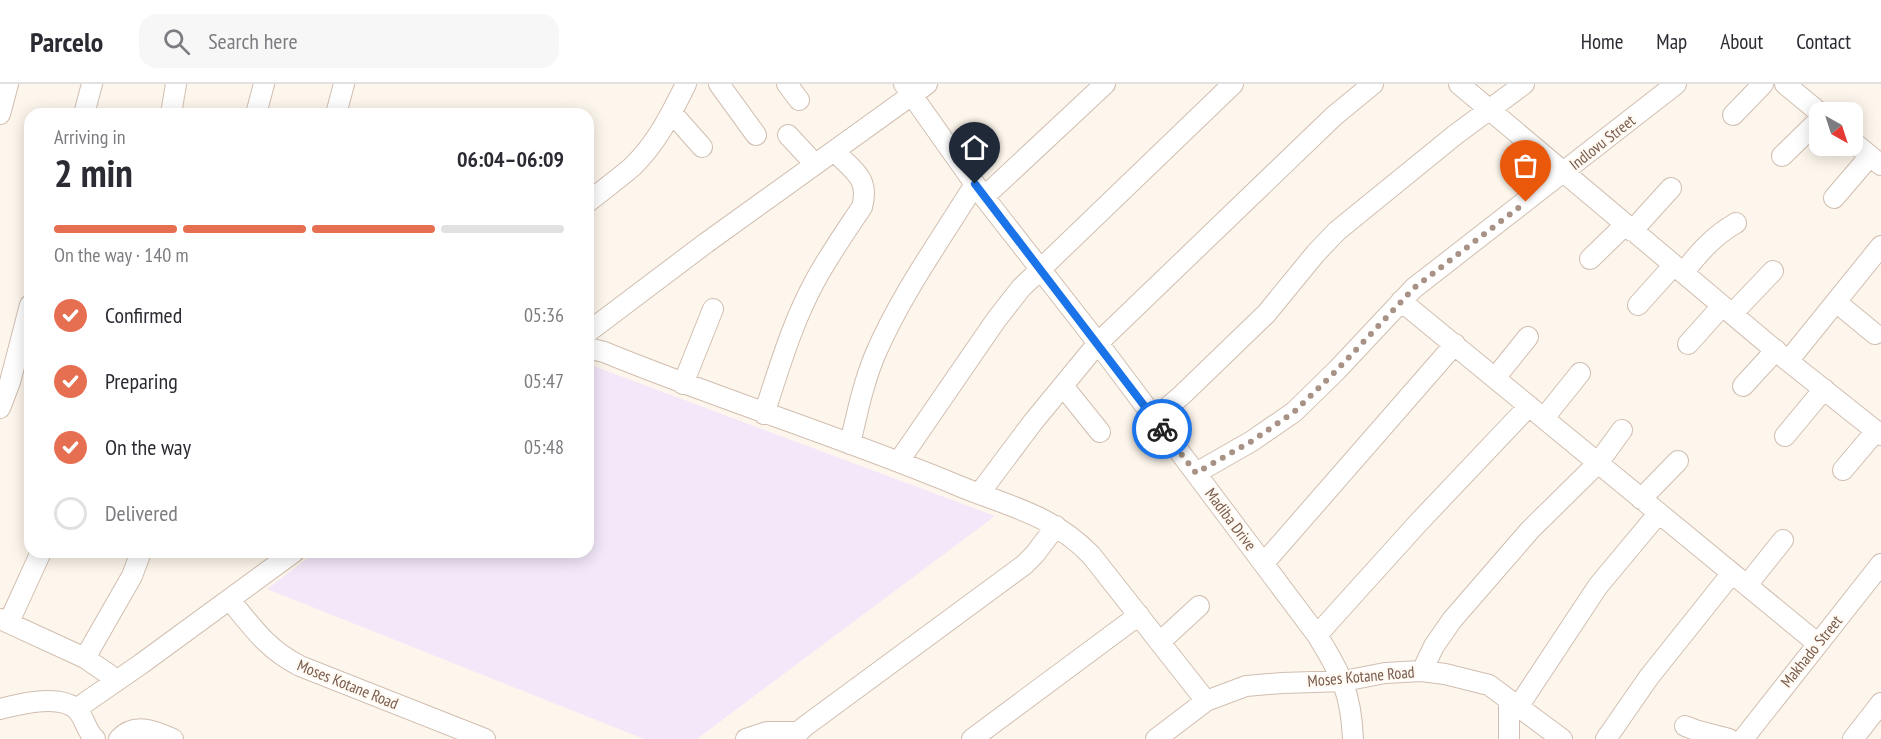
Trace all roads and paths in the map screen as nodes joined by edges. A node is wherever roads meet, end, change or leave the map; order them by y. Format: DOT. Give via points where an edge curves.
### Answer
graph roads {
  1 [pos="8,84"];
  2 [pos="92,84"];
  3 [pos="176,84"];
  4 [pos="264,84"];
  5 [pos="344,84"];
  6 [pos="719,84"];
  7 [pos="787,84"];
  8 [pos="1105,84"];
  9 [pos="1233,84"];
  10 [pos="1373,84"];
  11 [pos="1459,84"];
  12 [pos="1524,84"];
  13 [pos="1676,84"];
  14 [pos="1763,84"];
  15 [pos="1785,84"];
  16 [pos="679,87"];
  17 [pos="914,88"];
  18 [pos="798,100"];
  19 [pos="1809,104"];
  20 [pos="86,108"];
  21 [pos="172,108"];
  22 [pos="258,108"];
  23 [pos="338,108"];
  24 [pos="1490,109"];
  25 [pos="672,113"];
  26 [pos="0,114"];
  27 [pos="1733,115"];
  28 [pos="1809,130"];
  29 [pos="756,135"];
  30 [pos="788,135"];
  31 [pos="702,147"];
  32 [pos="1863,150"];
  33 [pos="834,151"];
  34 [pos="1782,156"];
  35 [pos="1876,161"];
  36 [pos="815,164"];
  37 [pos="1563,173"];
  38 [pos="1671,188"];
  39 [pos="980,191"];
  40 [pos="594,197"];
  41 [pos="1834,198"];
  42 [pos="1736,223"];
  43 [pos="1629,228"];
  44 [pos="1880,250"];
  45 [pos="1590,260"];
  46 [pos="1678,269"];
  47 [pos="1041,270"];
  48 [pos="1773,271"];
  49 [pos="1401,301"];
  50 [pos="1836,302"];
  51 [pos="1638,305"];
  52 [pos="713,309"];
  53 [pos="1727,310"];
  54 [pos="594,327"];
  55 [pos="24,329"];
  56 [pos="1875,334"];
  57 [pos="1528,337"];
  58 [pos="1098,343"];
  59 [pos="1455,344"];
  60 [pos="1688,344"];
  61 [pos="594,350"];
  62 [pos="1782,356"];
  63 [pos="1580,373"];
  64 [pos="1495,378"];
  65 [pos="683,384"];
  66 [pos="1063,386"];
  67 [pos="1743,386"];
  68 [pos="1824,389"];
  69 [pos="0,408"];
  70 [pos="1536,412"];
  71 [pos="764,414"];
  72 [pos="1154,419"];
  73 [pos="1622,430"];
  74 [pos="1100,432"];
  75 [pos="1878,433"];
  76 [pos="1785,436"];
  77 [pos="850,444"];
  78 [pos="899,461"];
  79 [pos="1678,461"];
  80 [pos="1598,463"];
  81 [pos="1843,470"];
  82 [pos="1196,473"];
  83 [pos="979,494"];
  84 [pos="1641,499"];
  85 [pos="1658,514"];
  86 [pos="1056,526"];
  87 [pos="1783,540"];
  88 [pos="38,558"];
  89 [pos="139,558"];
  90 [pos="286,558"];
  91 [pos="1264,563"];
  92 [pos="1881,564"];
  93 [pos="1739,579"];
  94 [pos="230,600"];
  95 [pos="1199,606"];
  96 [pos="1139,615"];
  97 [pos="4,620"];
  98 [pos="1317,634"];
  99 [pos="1160,642"];
  100 [pos="1817,643"];
  101 [pos="85,658"];
  102 [pos="1422,671"];
  103 [pos="117,680"];
  104 [pos="1344,681"];
  105 [pos="1206,701"];
  106 [pos="1514,703"];
  107 [pos="1881,703"];
  108 [pos="0,709"];
  109 [pos="76,709"];
  110 [pos="1685,726"];
  111 [pos="795,736"];
  112 [pos="95,739"];
  113 [pos="119,739"];
  114 [pos="173,739"];
  115 [pos="485,739"];
  116 [pos="746,739"];
  117 [pos="972,739"];
  118 [pos="1156,739"];
  119 [pos="1353,739"];
  120 [pos="1509,739"];
  121 [pos="1562,739"];
  122 [pos="1606,739"];
  123 [pos="1729,739"];
  124 [pos="1743,739"];
  125 [pos="1852,739"];
  1 -- 26 [label="street"];
  2 -- 20 [label="street"];
  3 -- 21 [label="street"];
  4 -- 22 [label="street"];
  5 -- 23 [label="street"];
  6 -- 29 [label="street"];
  7 -- 18 [label="street"];
  8 -- 39 [label="street"];
  9 -- 47 [label="street"];
  10 -- 58 [label="street" via="1334,116"];
  11 -- 24 [label="street"];
  12 -- 24 [label="street"];
  13 -- 37 [label="street, Indlovu Street"];
  14 -- 27 [label="street"];
  15 -- 19 [label="street"];
  16 -- 25 [label="street"];
  17 -- 33 [label="street"];
  17 -- 39 [label="street, Madiba Drive"];
  24 -- 37 [label="street"];
  24 -- 72 [label="street" via="1337,231 1266,314"];
  25 -- 31 [label="street"];
  25 -- 40 [label="street" via="632,166"];
  28 -- 34 [label="street"];
  30 -- 36 [label="street"];
  32 -- 35 [label="street"];
  33 -- 36 [label="street"];
  33 -- 71 [label="street" via="860,177 866,194 862,207 815,280 784,351"];
  35 -- 41 [label="street"];
  36 -- 54 [label="street"];
  37 -- 43 [label="street"];
  37 -- 49 [label="street, Indlovu Street"];
  38 -- 43 [label="street"];
  39 -- 47 [label="street, Madiba Drive"];
  39 -- 77 [label="street" via="901,304 875,354"];
  42 -- 46 [label="street"];
  43 -- 45 [label="street"];
  43 -- 46 [label="street"];
  44 -- 50 [label="street"];
  46 -- 51 [label="street"];
  46 -- 53 [label="street"];
  47 -- 58 [label="street, Madiba Drive"];
  47 -- 78 [label="street" via="996,320"];
  48 -- 53 [label="street"];
  49 -- 59 [label="street"];
  49 -- 82 [label="street, Indlovu Street" via="1294,412"];
  50 -- 56 [label="street"];
  50 -- 62 [label="street"];
  52 -- 65 [label="street"];
  53 -- 60 [label="street"];
  53 -- 62 [label="street"];
  55 -- 69 [label="street"];
  57 -- 64 [label="street"];
  58 -- 66 [label="street"];
  58 -- 72 [label="street, Madiba Drive"];
  59 -- 64 [label="street"];
  59 -- 91 [label="street"];
  61 -- 65 [label="street"];
  62 -- 67 [label="street"];
  62 -- 68 [label="street"];
  63 -- 70 [label="street"];
  64 -- 70 [label="street"];
  65 -- 71 [label="street"];
  66 -- 74 [label="street"];
  66 -- 83 [label="street"];
  68 -- 75 [label="street"];
  68 -- 76 [label="street"];
  70 -- 80 [label="street"];
  70 -- 98 [label="street" via="1419,522"];
  71 -- 77 [label="street"];
  72 -- 82 [label="street, Madiba Drive"];
  73 -- 80 [label="street"];
  75 -- 81 [label="street"];
  77 -- 78 [label="street"];
  78 -- 83 [label="street"];
  79 -- 84 [label="street"];
  80 -- 84 [label="street"];
  80 -- 102 [label="street" via="1530,530 1452,620"];
  82 -- 91 [label="street, Madiba Drive"];
  83 -- 86 [label="street" via="1016,506"];
  84 -- 85 [label="street"];
  85 -- 93 [label="street"];
  85 -- 106 [label="street" via="1598,586"];
  86 -- 96 [label="street" via="1091,555"];
  86 -- 111 [label="street" via="1024,565"];
  87 -- 93 [label="street"];
  88 -- 97 [label="street"];
  89 -- 101 [label="street"];
  90 -- 94 [label="street"];
  91 -- 98 [label="street, Madiba Drive"];
  92 -- 100 [label="street, Makhado Street"];
  93 -- 100 [label="street"];
  93 -- 122 [label="street" via="1649,676"];
  94 -- 103 [label="street"];
  94 -- 115 [label="street, Moses Kotane Road" via="280,656"];
  95 -- 99 [label="street"];
  96 -- 99 [label="street"];
  96 -- 117 [label="street"];
  97 -- 101 [label="street"];
  98 -- 104 [label="street, Madiba Drive"];
  99 -- 105 [label="street"];
  100 -- 124 [label="street, Makhado Street"];
  101 -- 103 [label="street"];
  102 -- 104 [label="street, Moses Kotane Road"];
  102 -- 106 [label="street, Moses Kotane Road" via="1489,685"];
  103 -- 109 [label="street"];
  104 -- 105 [label="street, Moses Kotane Road" via="1246,686"];
  104 -- 119 [label="street, Madiba Drive"];
  105 -- 118 [label="street, Moses Kotane Road"];
  106 -- 120 [label="street"];
  106 -- 121 [label="street, Moses Kotane Road"];
  107 -- 125 [label="street"];
  108 -- 109 [label="street" via="52,701"];
  109 -- 112 [label="street"];
  110 -- 123 [label="street"];
  111 -- 116 [label="street" via="767,732"];
  113 -- 114 [label="street" via="134,730 145,729"];
}
